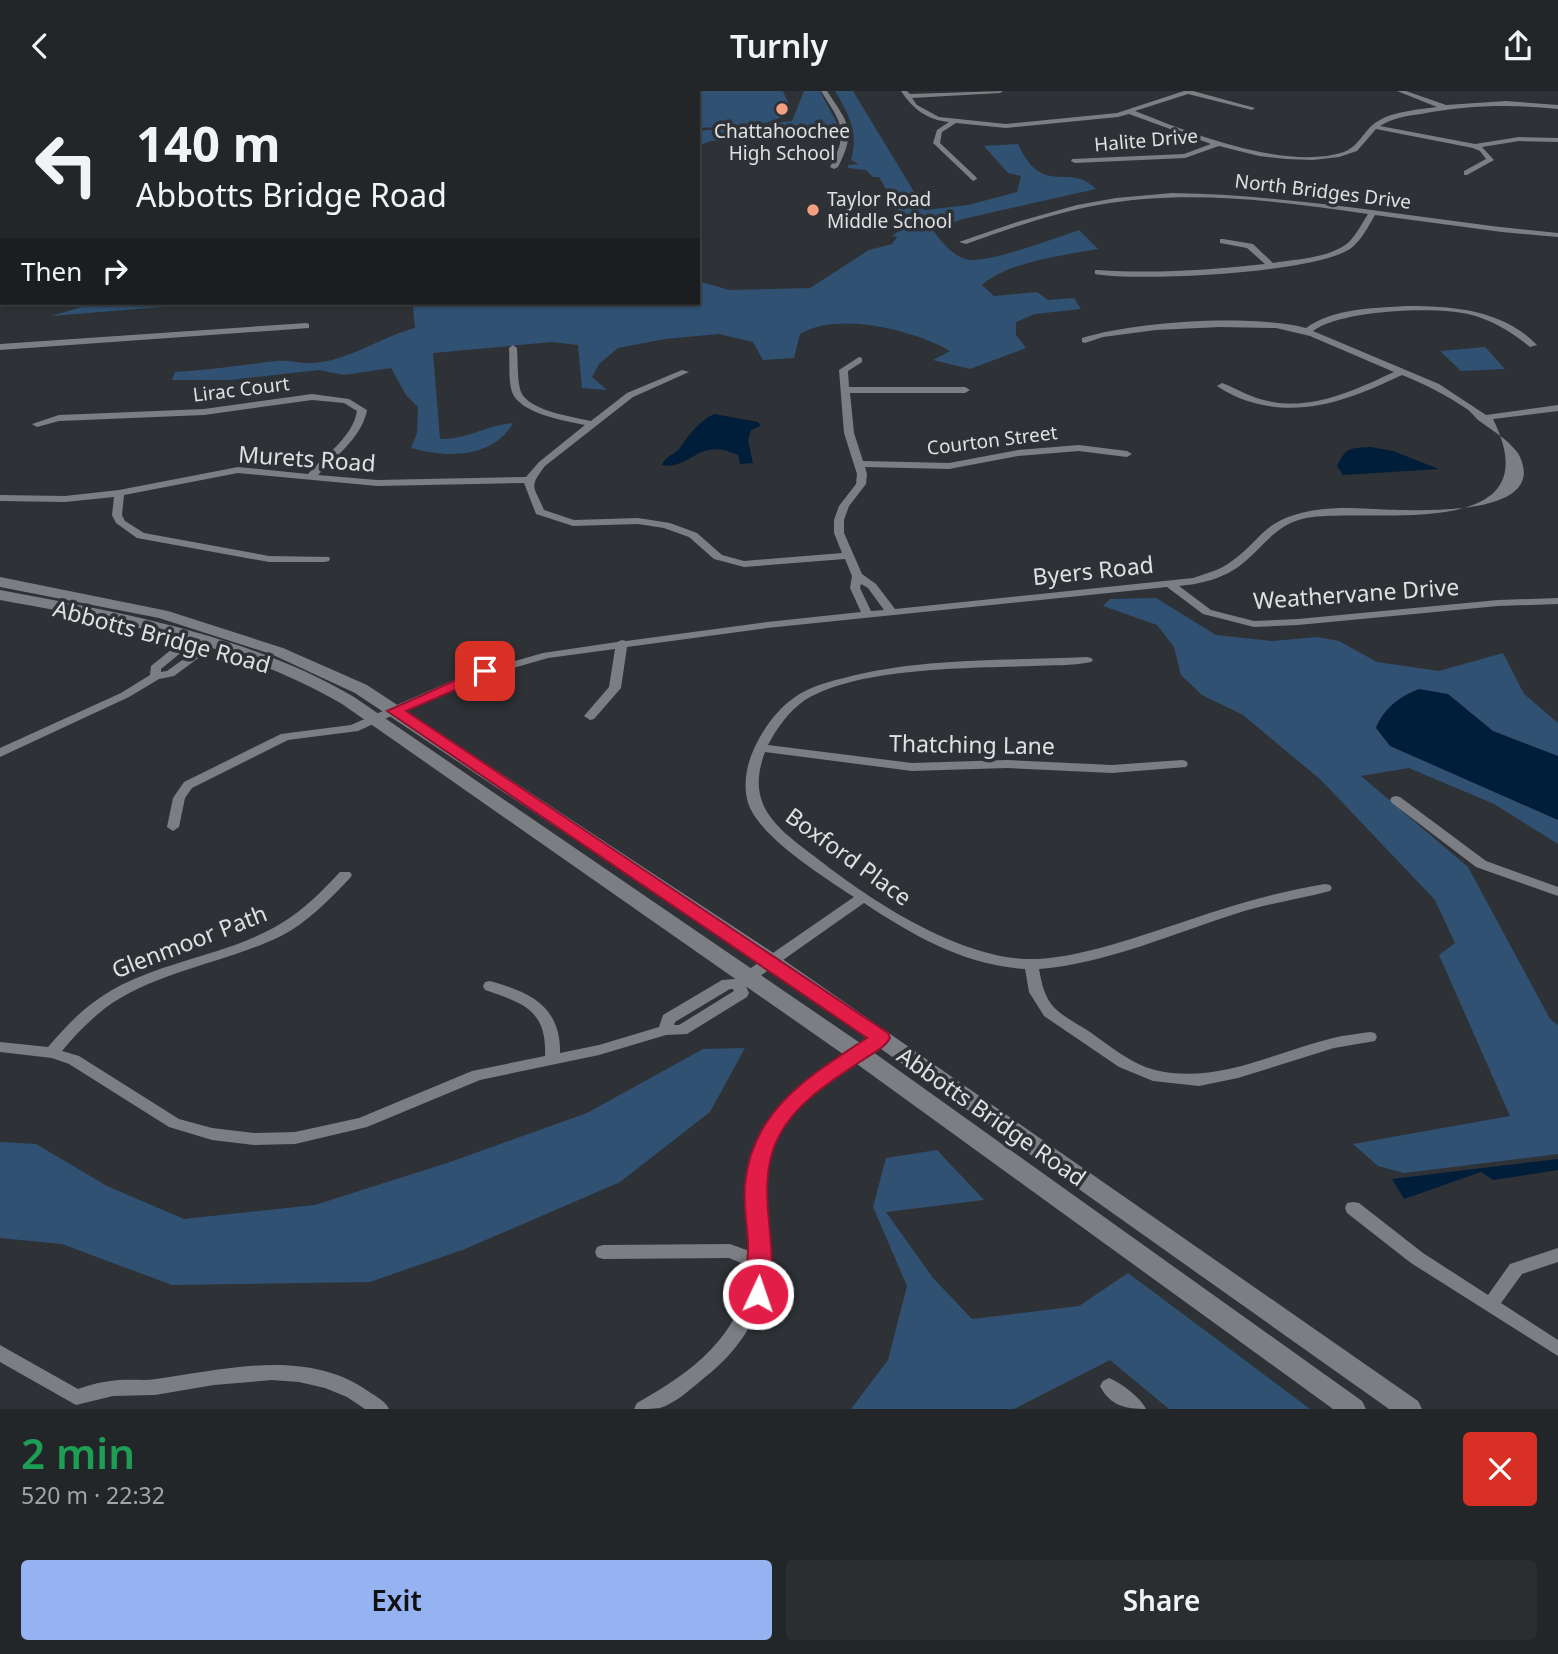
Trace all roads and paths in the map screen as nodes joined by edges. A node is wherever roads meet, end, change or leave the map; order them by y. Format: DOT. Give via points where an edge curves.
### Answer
graph roads {
  1 [pos="824,91"];
  2 [pos="1000,91"];
  3 [pos="1190,91"];
  4 [pos="1400,91"];
  5 [pos="906,94"];
  6 [pos="1444,107"];
  7 [pos="1558,107"];
  8 [pos="1252,108"];
  9 [pos="1131,112"];
  10 [pos="953,123"];
  11 [pos="1374,127"];
  12 [pos="1558,140"];
  13 [pos="1217,144"];
  14 [pos="1475,146"];
  15 [pos="1075,161"];
  16 [pos="834,167"];
  17 [pos="1467,173"];
  18 [pos="973,179"];
  19 [pos="1374,211"];
  20 [pos="1558,235"];
  21 [pos="1223,241"];
  22 [pos="963,242"];
  23 [pos="1271,265"];
  24 [pos="1098,272"];
  25 [pos="1176,272"];
  26 [pos="306,326"];
  27 [pos="1308,331"];
  28 [pos="1085,340"];
  29 [pos="1533,345"];
  30 [pos="0,347"];
  31 [pos="513,348"];
  32 [pos="859,360"];
  33 [pos="685,372"];
  34 [pos="1400,372"];
  35 [pos="1222,386"];
  36 [pos="845,390"];
  37 [pos="965,390"];
  38 [pos="1558,408"];
  39 [pos="1482,418"];
  40 [pos="37,424"];
  41 [pos="592,424"];
  42 [pos="1127,454"];
  43 [pos="860,464"];
  44 [pos="312,475"];
  45 [pos="529,480"];
  46 [pos="119,493"];
  47 [pos="0,498"];
  48 [pos="847,556"];
  49 [pos="325,559"];
  50 [pos="857,576"];
  51 [pos="0,582"];
  52 [pos="1168,583"];
  53 [pos="0,595"];
  54 [pos="1558,601"];
  55 [pos="891,611"];
  56 [pos="867,614"];
  57 [pos="191,639"];
  58 [pos="622,643"];
  59 [pos="210,645"];
  60 [pos="1087,660"];
  61 [pos="156,676"];
  62 [pos="386,715"];
  63 [pos="590,716"];
  64 [pos="761,748"];
  65 [pos="0,753"];
  66 [pos="1182,764"];
  67 [pos="1395,800"];
  68 [pos="173,827"];
  69 [pos="345,875"];
  70 [pos="1325,888"];
  71 [pos="1558,892"];
  72 [pos="864,897"];
  73 [pos="771,961"];
  74 [pos="1031,964"];
  75 [pos="743,980"];
  76 [pos="490,986"];
  77 [pos="1370,1037"];
  78 [pos="881,1038"];
  79 [pos="0,1048"];
  80 [pos="52,1053"];
  81 [pos="858,1053"];
  82 [pos="552,1059"];
  83 [pos="1353,1208"];
  84 [pos="603,1252"];
  85 [pos="1558,1255"];
  86 [pos="760,1263"];
  87 [pos="1491,1304"];
  88 [pos="1558,1349"];
  89 [pos="0,1353"];
  90 [pos="1109,1386"];
  91 [pos="73,1403"];
  92 [pos="380,1409"];
  93 [pos="643,1409"];
  94 [pos="1137,1409"];
  95 [pos="1353,1409"];
  96 [pos="1409,1409"];
  1 -- 16 [label="street" via="847,133 846,147"];
  2 -- 5 [label="street"];
  3 -- 8 [label="street"];
  3 -- 9 [label="street"];
  4 -- 6 [label="street"];
  5 -- 10 [label="street" via="926,115"];
  6 -- 7 [label="street" via="1498,102"];
  6 -- 11 [label="street" via="1384,120"];
  9 -- 10 [label="street" via="1006,126"];
  9 -- 13 [label="street"];
  10 -- 18 [label="street" via="939,131 936,142"];
  11 -- 13 [label="street" via="1361,148 1327,157 1297,157"];
  11 -- 14 [label="street"];
  12 -- 14 [label="street" via="1519,139"];
  13 -- 15 [label="street, Halite Drive" via="1185,156"];
  14 -- 17 [label="street" via="1490,160"];
  19 -- 20 [label="street, North Bridges Drive"];
  19 -- 22 [label="street, North Bridges Drive" via="1258,196 1158,196 1077,207"];
  19 -- 23 [label="street" via="1343,250 1314,260"];
  21 -- 23 [label="street" via="1250,246"];
  23 -- 25 [label="street"];
  24 -- 25 [label="street"];
  26 -- 30 [label="street"];
  27 -- 28 [label="street, Byers Road" via="1242,323 1111,333"];
  27 -- 29 [label="street" via="1317,322 1336,316 1446,308 1482,316"];
  27 -- 34 [label="street, Byers Road"];
  31 -- 41 [label="street" via="517,393 522,400 540,410"];
  32 -- 36 [label="street" via="843,370"];
  33 -- 41 [label="street" via="640,389"];
  34 -- 35 [label="street" via="1344,399 1315,405 1263,402"];
  34 -- 39 [label="street, Byers Road" via="1445,391"];
  36 -- 37 [label="street"];
  36 -- 43 [label="street" via="849,433"];
  38 -- 39 [label="street"];
  39 -- 52 [label="street, Byers Road" via="1525,452 1536,469 1538,479 1524,498 1469,512 1343,511 1304,516 1279,524 1220,573"];
  40 -- 44 [label="street, Lirac Court" via="59,418 204,412 312,397 353,404 362,410 355,430"];
  41 -- 45 [label="street"];
  42 -- 43 [label="street, Courton Street" via="1079,448 949,466"];
  43 -- 48 [label="street" via="861,484 839,520"];
  44 -- 45 [label="street, Murets Road" via="377,483"];
  44 -- 46 [label="street, Murets Road" via="238,470"];
  45 -- 48 [label="street" via="530,494 540,512 560,521 666,524 693,535 718,557 744,564"];
  46 -- 47 [label="street, Murets Road" via="65,499"];
  46 -- 49 [label="street" via="121,523 141,536 269,559"];
  48 -- 50 [label="street"];
  50 -- 55 [label="street" via="872,586"];
  50 -- 56 [label="street" via="855,587"];
  51 -- 62 [label="main road, Abbotts Bridge Road" via="123,605 236,637 326,671"];
  52 -- 54 [label="street, Weathervane Drive" via="1207,612 1254,624"];
  52 -- 55 [label="street, Byers Road"];
  53 -- 57 [label="main road, Abbotts Bridge Road"];
  55 -- 56 [label="street, Byers Road"];
  56 -- 58 [label="street, Byers Road"];
  57 -- 59 [label="main road, Abbotts Bridge Road"];
  57 -- 61 [label="street" via="155,668"];
  58 -- 62 [label="street, Byers Road" via="503,665"];
  58 -- 63 [label="street" via="615,688"];
  59 -- 61 [label="street" via="178,669"];
  59 -- 62 [label="main road, Abbotts Bridge Road" via="321,685"];
  60 -- 64 [label="street, Boxford Place" via="863,675 803,697 781,714"];
  61 -- 65 [label="street"];
  62 -- 68 [label="street, Byers Road" via="354,728 285,737 193,781 179,798"];
  62 -- 73 [label="main road, Abbotts Bridge Road"];
  62 -- 75 [label="main road, Abbotts Bridge Road"];
  64 -- 66 [label="street, Thatching Lane" via="912,767 996,764 1112,769"];
  64 -- 72 [label="street, Boxford Place" via="751,784 757,809 772,830"];
  67 -- 71 [label="street" via="1481,864"];
  69 -- 80 [label="street, Glenmoor Path" via="311,910 276,933 114,994 77,1022"];
  70 -- 74 [label="street, Boxford Place" via="1250,903 1143,941"];
  72 -- 73 [label="street"];
  72 -- 74 [label="street, Boxford Place" via="957,950"];
  73 -- 75 [label="street"];
  73 -- 78 [label="main road, Abbotts Bridge Road"];
  74 -- 77 [label="street" via="1036,992 1049,1012 1124,1063 1153,1075 1199,1080"];
  75 -- 81 [label="main road, Abbotts Bridge Road"];
  75 -- 82 [label="street" via="742,993 682,1030"];
  76 -- 82 [label="street" via="521,996 540,1011 552,1033"];
  78 -- 81 [label="street"];
  78 -- 96 [label="main road, Abbotts Bridge Road"];
  79 -- 80 [label="street"];
  80 -- 82 [label="street" via="92,1068 174,1123 254,1139 329,1132 477,1075"];
  81 -- 86 [label="street" via="800,1093 770,1132 755,1185"];
  81 -- 95 [label="main road, Abbotts Bridge Road"];
  83 -- 87 [label="street" via="1418,1258"];
  84 -- 86 [label="street" via="730,1251"];
  85 -- 87 [label="street" via="1516,1269"];
  86 -- 93 [label="street" via="758,1294 745,1323 683,1384"];
  87 -- 88 [label="street"];
  89 -- 91 [label="street"];
  90 -- 94 [label="street"];
  91 -- 92 [label="street" via="107,1389 149,1388 265,1371 331,1380"];
}
